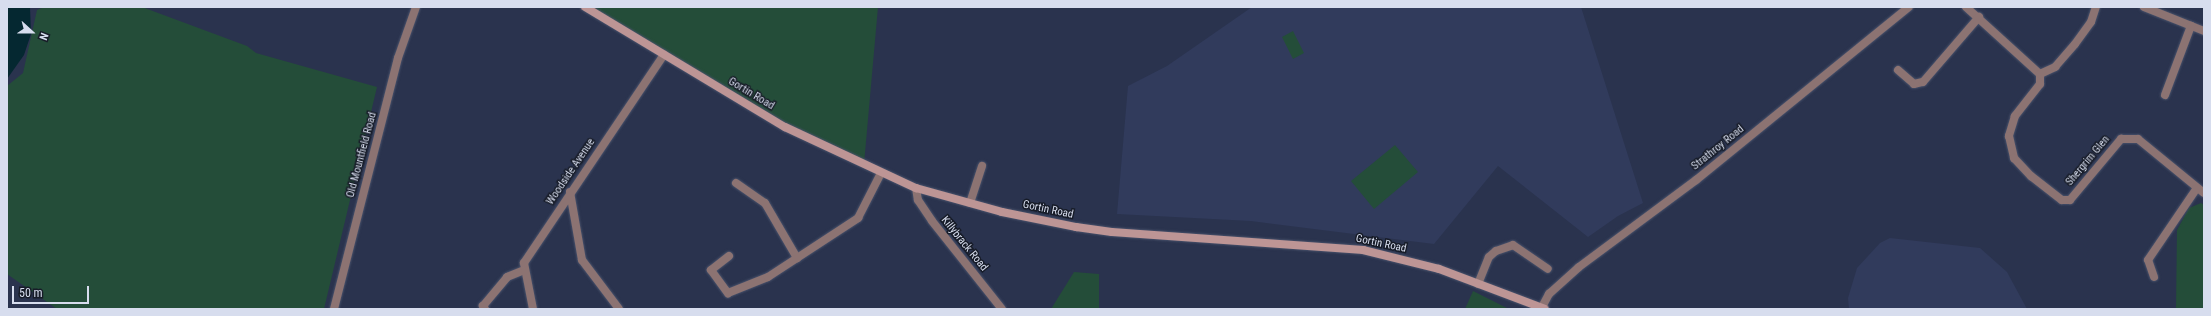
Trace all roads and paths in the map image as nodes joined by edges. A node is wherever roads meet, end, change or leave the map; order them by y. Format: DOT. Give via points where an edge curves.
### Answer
graph roads {
  1 [pos="416,7"];
  2 [pos="585,7"];
  3 [pos="1908,7"];
  4 [pos="1966,7"];
  5 [pos="2096,7"];
  6 [pos="2144,7"];
  7 [pos="1979,17"];
  8 [pos="2191,26"];
  9 [pos="2204,31"];
  10 [pos="664,55"];
  11 [pos="1898,70"];
  12 [pos="2040,74"];
  13 [pos="2165,95"];
  14 [pos="982,166"];
  15 [pos="881,173"];
  16 [pos="736,183"];
  17 [pos="916,188"];
  18 [pos="2197,188"];
  19 [pos="570,192"];
  20 [pos="2204,193"];
  21 [pos="970,203"];
  22 [pos="729,256"];
  23 [pos="797,258"];
  24 [pos="1548,269"];
  25 [pos="524,270"];
  26 [pos="2154,277"];
  27 [pos="1478,284"];
  28 [pos="1544,308"];
  29 [pos="334,309"];
  30 [pos="485,309"];
  31 [pos="533,309"];
  32 [pos="619,309"];
  33 [pos="1002,309"];
  1 -- 29 [label="street, Old Mountfield Road" via="398,58"];
  2 -- 10 [label="main road, Gortin Road"];
  3 -- 28 [label="street, Strathroy Road" via="1696,180 1579,268 1549,294"];
  4 -- 7 [label="street"];
  5 -- 12 [label="street" via="2091,22 2075,44 2055,67"];
  6 -- 8 [label="street"];
  7 -- 11 [label="street" via="1923,82 1914,84"];
  7 -- 12 [label="street"];
  8 -- 9 [label="street"];
  8 -- 13 [label="street"];
  10 -- 15 [label="main road, Gortin Road" via="785,127"];
  10 -- 19 [label="street, Woodside Avenue"];
  12 -- 18 [label="street, Shergrim Glen" via="2040,84 2010,124 2011,147 2021,168 2062,200 2070,200 2121,139 2138,139"];
  14 -- 21 [label="street"];
  15 -- 17 [label="main road, Gortin Road"];
  15 -- 23 [label="street" via="858,218"];
  16 -- 23 [label="street" via="765,203"];
  17 -- 21 [label="main road, Gortin Road"];
  17 -- 33 [label="street, Killybrack Road" via="918,200 932,221"];
  18 -- 20 [label="street, Shergrim Glen"];
  18 -- 26 [label="street" via="2148,260"];
  19 -- 25 [label="street, Woodside Avenue" via="524,263"];
  19 -- 32 [label="street" via="582,260"];
  21 -- 27 [label="main road, Gortin Road" via="1002,212 1112,232 1363,250 1439,269"];
  22 -- 23 [label="street" via="711,270 728,293 768,277"];
  24 -- 27 [label="street" via="1513,245 1496,251 1490,257"];
  25 -- 30 [label="street" via="507,277 483,306"];
  25 -- 31 [label="street"];
  27 -- 28 [label="main road, Gortin Road"];
}
